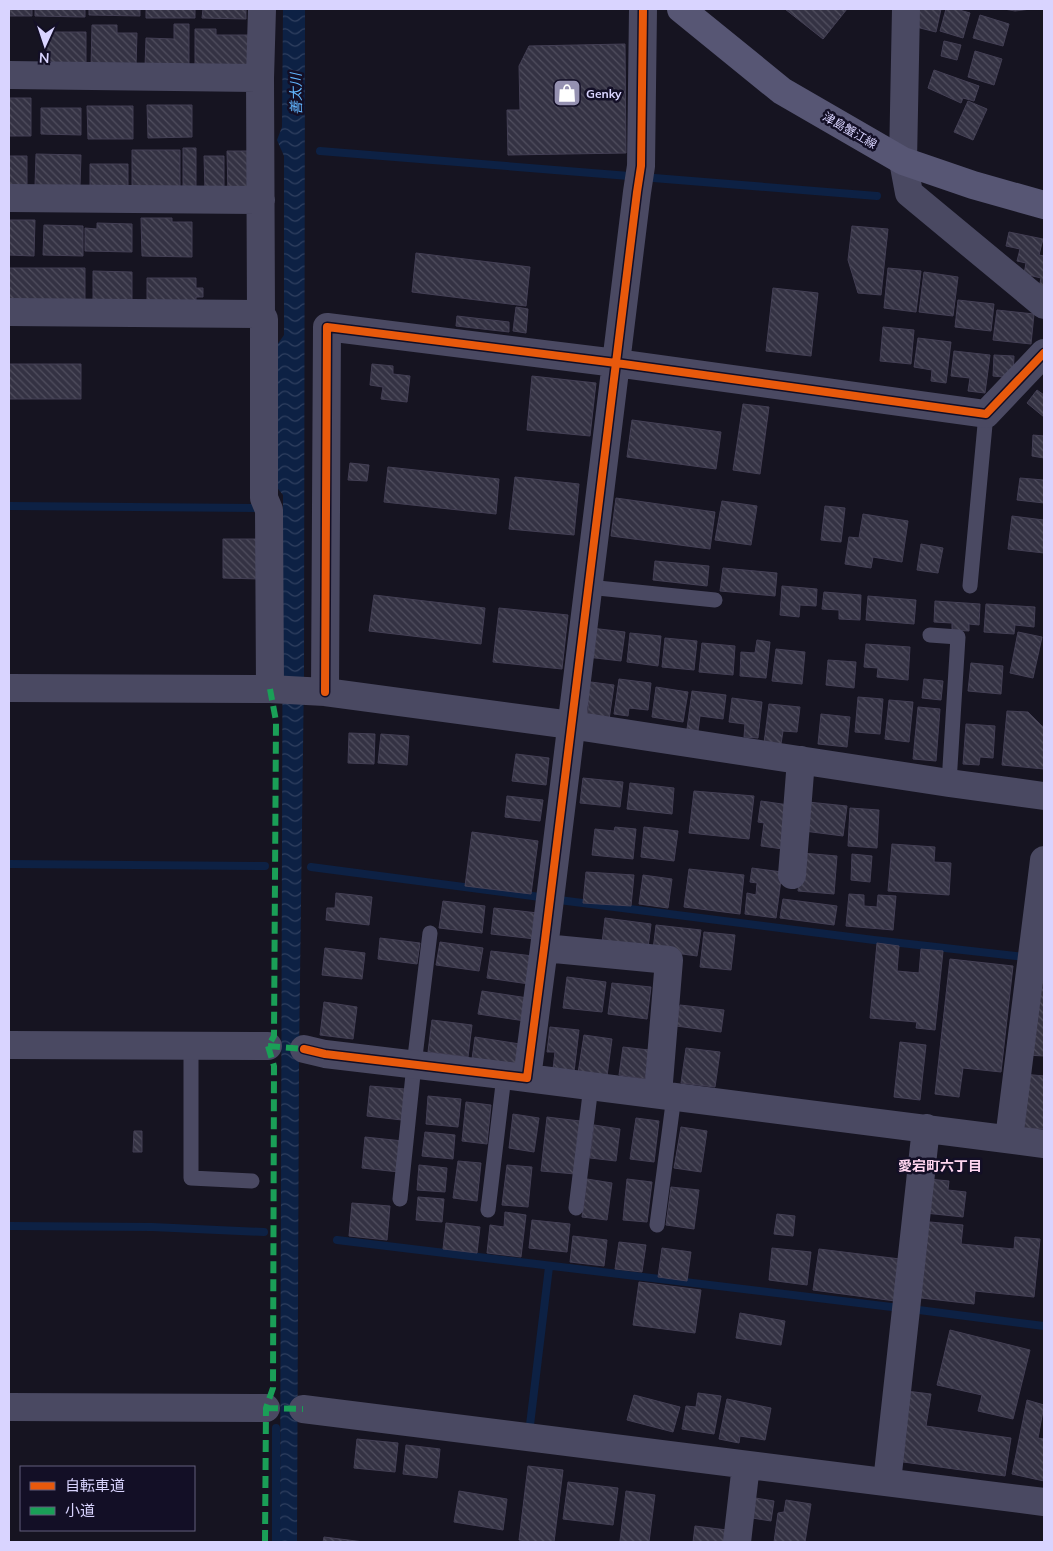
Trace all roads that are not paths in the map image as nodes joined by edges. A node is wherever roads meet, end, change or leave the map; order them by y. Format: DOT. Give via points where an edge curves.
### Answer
graph roads {
  1 [pos="262,9"];
  2 [pos="644,9"];
  3 [pos="680,9"];
  4 [pos="906,9"];
  5 [pos="9,75"];
  6 [pos="260,78"];
  7 [pos="902,161"];
  8 [pos="9,198"];
  9 [pos="260,200"];
  10 [pos="1044,205"];
  11 [pos="1044,306"];
  12 [pos="9,312"];
  13 [pos="261,314"];
  14 [pos="1044,353"];
  15 [pos="616,363"];
  16 [pos="986,414"];
  17 [pos="970,586"];
  18 [pos="588,587"];
  19 [pos="715,600"];
  20 [pos="930,635"];
  21 [pos="9,688"];
  22 [pos="273,690"];
  23 [pos="316,691"];
  24 [pos="571,725"];
  25 [pos="801,760"];
  26 [pos="948,783"];
  27 [pos="1044,796"];
  28 [pos="1044,860"];
  29 [pos="792,875"];
  30 [pos="430,933"];
  31 [pos="544,948"];
  32 [pos="9,1045"];
  33 [pos="191,1046"];
  34 [pos="268,1046"];
  35 [pos="304,1049"];
  36 [pos="414,1065"];
  37 [pos="515,1077"];
  38 [pos="591,1086"];
  39 [pos="666,1095"];
  40 [pos="926,1128"];
  41 [pos="1009,1139"];
  42 [pos="1044,1144"];
  43 [pos="252,1181"];
  44 [pos="400,1199"];
  45 [pos="576,1208"];
  46 [pos="488,1210"];
  47 [pos="657,1225"];
  48 [pos="9,1407"];
  49 [pos="266,1408"];
  50 [pos="303,1409"];
  51 [pos="746,1465"];
  52 [pos="887,1482"];
  53 [pos="1044,1502"];
  54 [pos="737,1542"];
  1 -- 6 [label="street"];
  2 -- 15 [label="street" via="641,166"];
  3 -- 7 [label="main road, 津島蟹江線" via="782,91"];
  4 -- 7 [label="street"];
  5 -- 6 [label="street"];
  6 -- 9 [label="street"];
  7 -- 10 [label="main road, 津島蟹江線"];
  7 -- 11 [label="street" via="909,193"];
  8 -- 9 [label="street"];
  9 -- 13 [label="street"];
  12 -- 13 [label="street"];
  13 -- 22 [label="street" via="264,319 264,498 269,510"];
  14 -- 16 [label="street"];
  15 -- 16 [label="street"];
  15 -- 18 [label="street"];
  15 -- 23 [label="street" via="327,327"];
  16 -- 17 [label="lane"];
  18 -- 19 [label="lane"];
  18 -- 24 [label="street"];
  20 -- 26 [label="lane" via="958,637"];
  21 -- 22 [label="street"];
  22 -- 23 [label="street"];
  23 -- 24 [label="street"];
  24 -- 25 [label="street"];
  24 -- 31 [label="street"];
  25 -- 26 [label="street"];
  25 -- 29 [label="street"];
  26 -- 27 [label="street"];
  28 -- 41 [label="street"];
  30 -- 36 [label="lane"];
  31 -- 37 [label="street"];
  31 -- 39 [label="street" via="669,960"];
  32 -- 33 [label="street"];
  33 -- 34 [label="street"];
  33 -- 43 [label="lane" via="191,1178"];
  35 -- 36 [label="street"];
  36 -- 37 [label="street"];
  36 -- 44 [label="lane"];
  37 -- 38 [label="street"];
  37 -- 46 [label="lane"];
  38 -- 39 [label="street"];
  38 -- 45 [label="lane"];
  39 -- 40 [label="street"];
  39 -- 47 [label="lane"];
  40 -- 41 [label="street"];
  40 -- 52 [label="street"];
  41 -- 42 [label="street"];
  48 -- 49 [label="street"];
  50 -- 51 [label="street"];
  51 -- 52 [label="street"];
  51 -- 54 [label="street"];
  52 -- 53 [label="street"];
}
